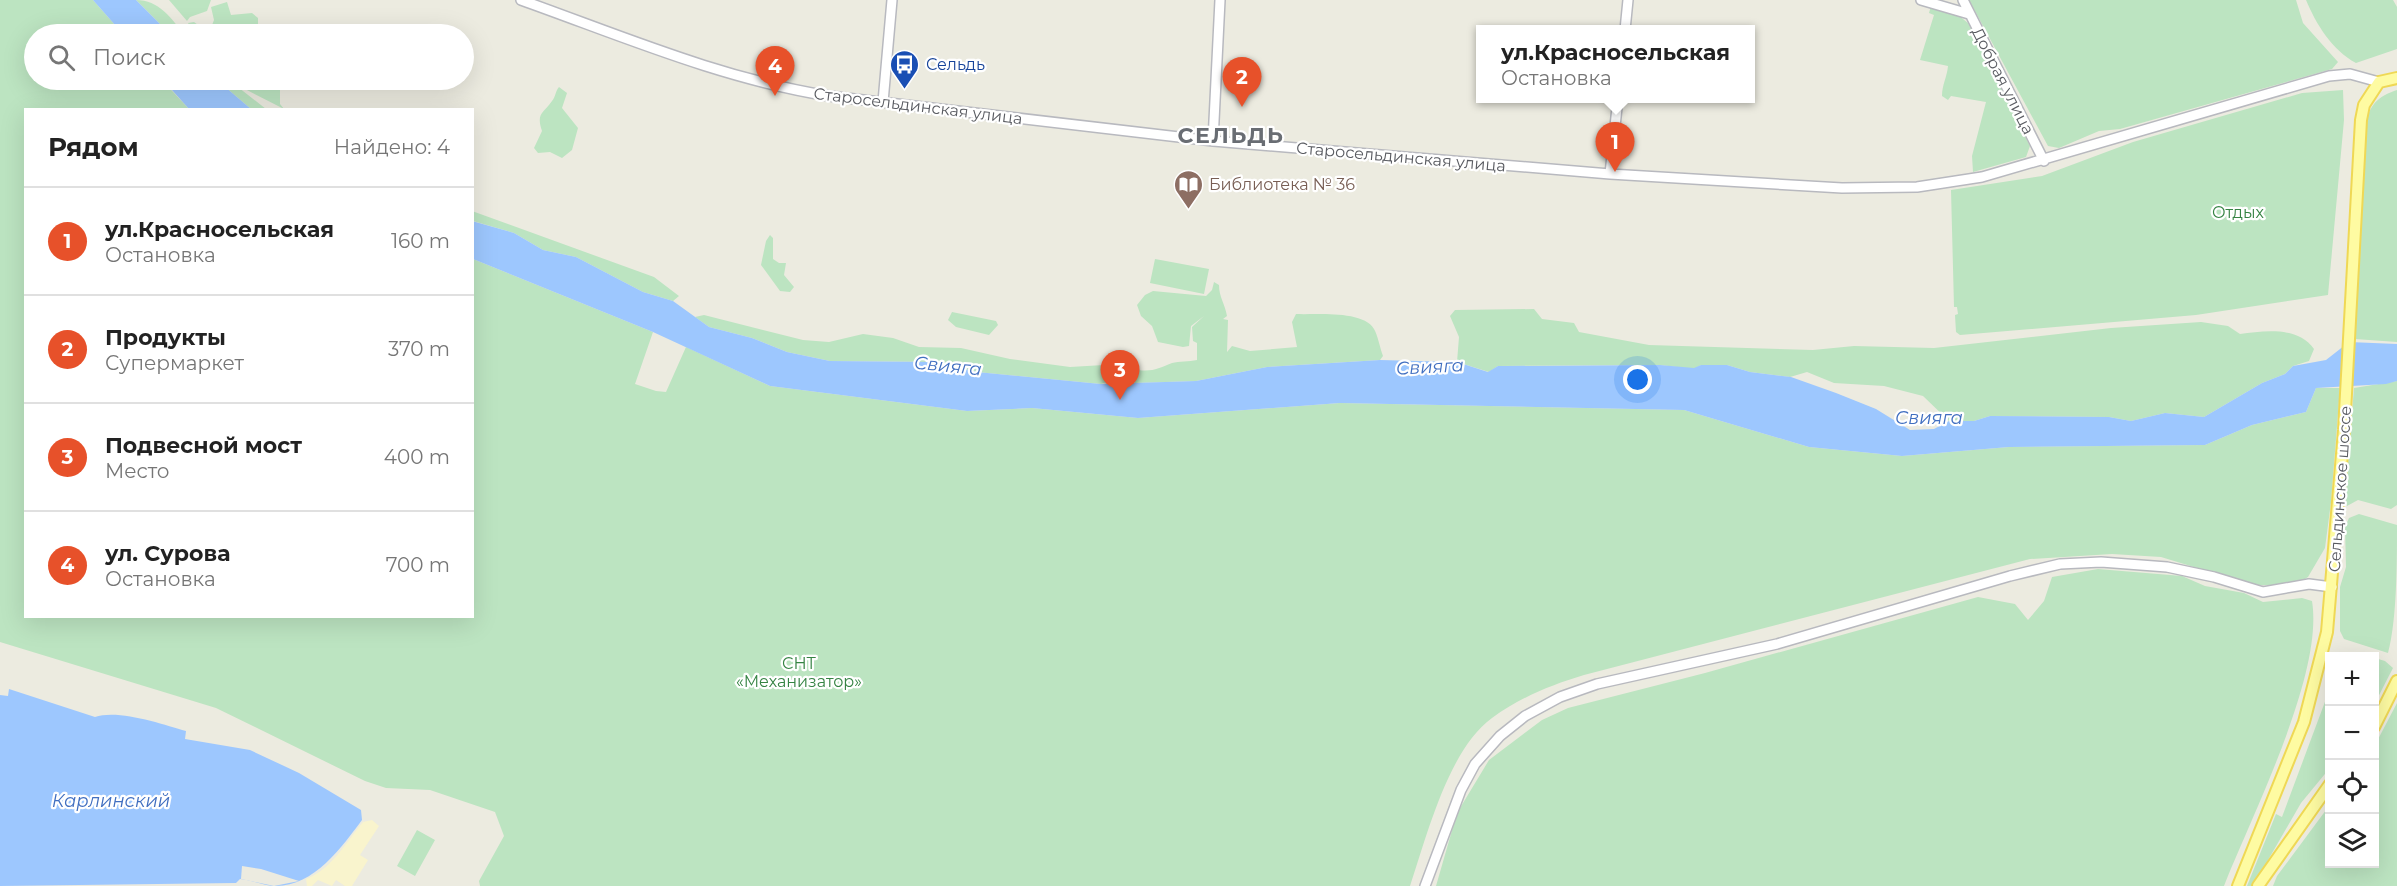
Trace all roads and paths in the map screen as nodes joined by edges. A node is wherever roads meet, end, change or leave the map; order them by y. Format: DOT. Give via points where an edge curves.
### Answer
graph roads {
  1 [pos="521,0"];
  2 [pos="892,0"];
  3 [pos="1220,0"];
  4 [pos="1628,0"];
  5 [pos="1921,0"];
  6 [pos="1963,0"];
  7 [pos="1969,14"];
  8 [pos="1626,25"];
  9 [pos="2397,78"];
  10 [pos="2379,82"];
  11 [pos="883,102"];
  12 [pos="1618,103"];
  13 [pos="1213,141"];
  14 [pos="2043,161"];
  15 [pos="1610,174"];
  16 [pos="2332,587"];
  17 [pos="2397,681"];
  18 [pos="2379,717"];
  19 [pos="2325,791"];
  20 [pos="1425,886"];
  21 [pos="2238,886"];
  22 [pos="2258,886"];
  1 -- 11 [label="street, Старосельдинская улица" via="753,81"];
  2 -- 11 [label="street"];
  3 -- 13 [label="street"];
  4 -- 8 [label="street"];
  5 -- 7 [label="street"];
  6 -- 7 [label="street, Добрая улица"];
  7 -- 14 [label="street, Добрая улица"];
  9 -- 10 [label="main road"];
  10 -- 14 [label="street, Старосельдинская улица" via="2350,74 2329,76"];
  10 -- 16 [label="main road, Сельдинское шоссе" via="2364,105 2361,120 2354,286"];
  11 -- 13 [label="street, Старосельдинская улица"];
  12 -- 15 [label="street"];
  13 -- 15 [label="street, Старосельдинская улица"];
  14 -- 15 [label="street, Старосельдинская улица" via="1952,184 1917,187 1831,188"];
  16 -- 20 [label="street" via="2308,584 2263,592 2167,567 2101,562 2060,564 1777,644 1597,684 1525,716 1475,764 1456,801"];
  16 -- 21 [label="main road, Сельдинское шоссе" via="2327,632 2304,722"];
  17 -- 18 [label="main road"];
  19 -- 22 [label="main road"];
}
